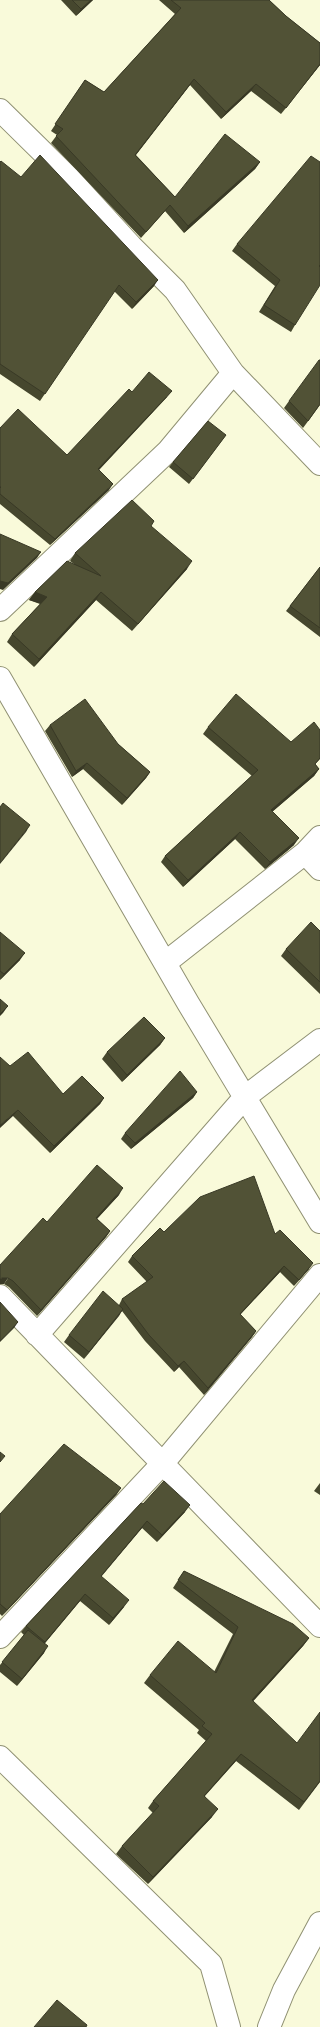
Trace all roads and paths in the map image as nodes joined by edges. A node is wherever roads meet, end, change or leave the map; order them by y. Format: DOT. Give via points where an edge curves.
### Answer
graph roads {
  1 [pos="0,110"];
  2 [pos="233,374"];
  3 [pos="320,464"];
  4 [pos="0,610"];
  5 [pos="0,678"];
  6 [pos="320,837"];
  7 [pos="305,853"];
  8 [pos="320,869"];
  9 [pos="165,963"];
  10 [pos="320,1040"];
  11 [pos="245,1097"];
  12 [pos="320,1222"];
  13 [pos="320,1275"];
  14 [pos="0,1296"];
  15 [pos="37,1336"];
  16 [pos="163,1463"];
  17 [pos="320,1626"];
  18 [pos="0,1637"];
  19 [pos="0,1757"];
  20 [pos="320,1923"];
  21 [pos="229,2027"];
  22 [pos="269,2027"];
  1 -- 2 [label="street" via="68,177 175,290"];
  2 -- 3 [label="street"];
  2 -- 4 [label="street" via="168,451"];
  5 -- 9 [label="street"];
  6 -- 7 [label="street"];
  7 -- 8 [label="street"];
  7 -- 9 [label="street"];
  9 -- 11 [label="street"];
  10 -- 11 [label="street"];
  11 -- 12 [label="street"];
  11 -- 15 [label="street"];
  13 -- 16 [label="street"];
  14 -- 15 [label="street"];
  15 -- 16 [label="street"];
  16 -- 17 [label="street"];
  16 -- 18 [label="street"];
  19 -- 21 [label="street" via="211,1964"];
  20 -- 22 [label="street" via="284,1990"];
}
